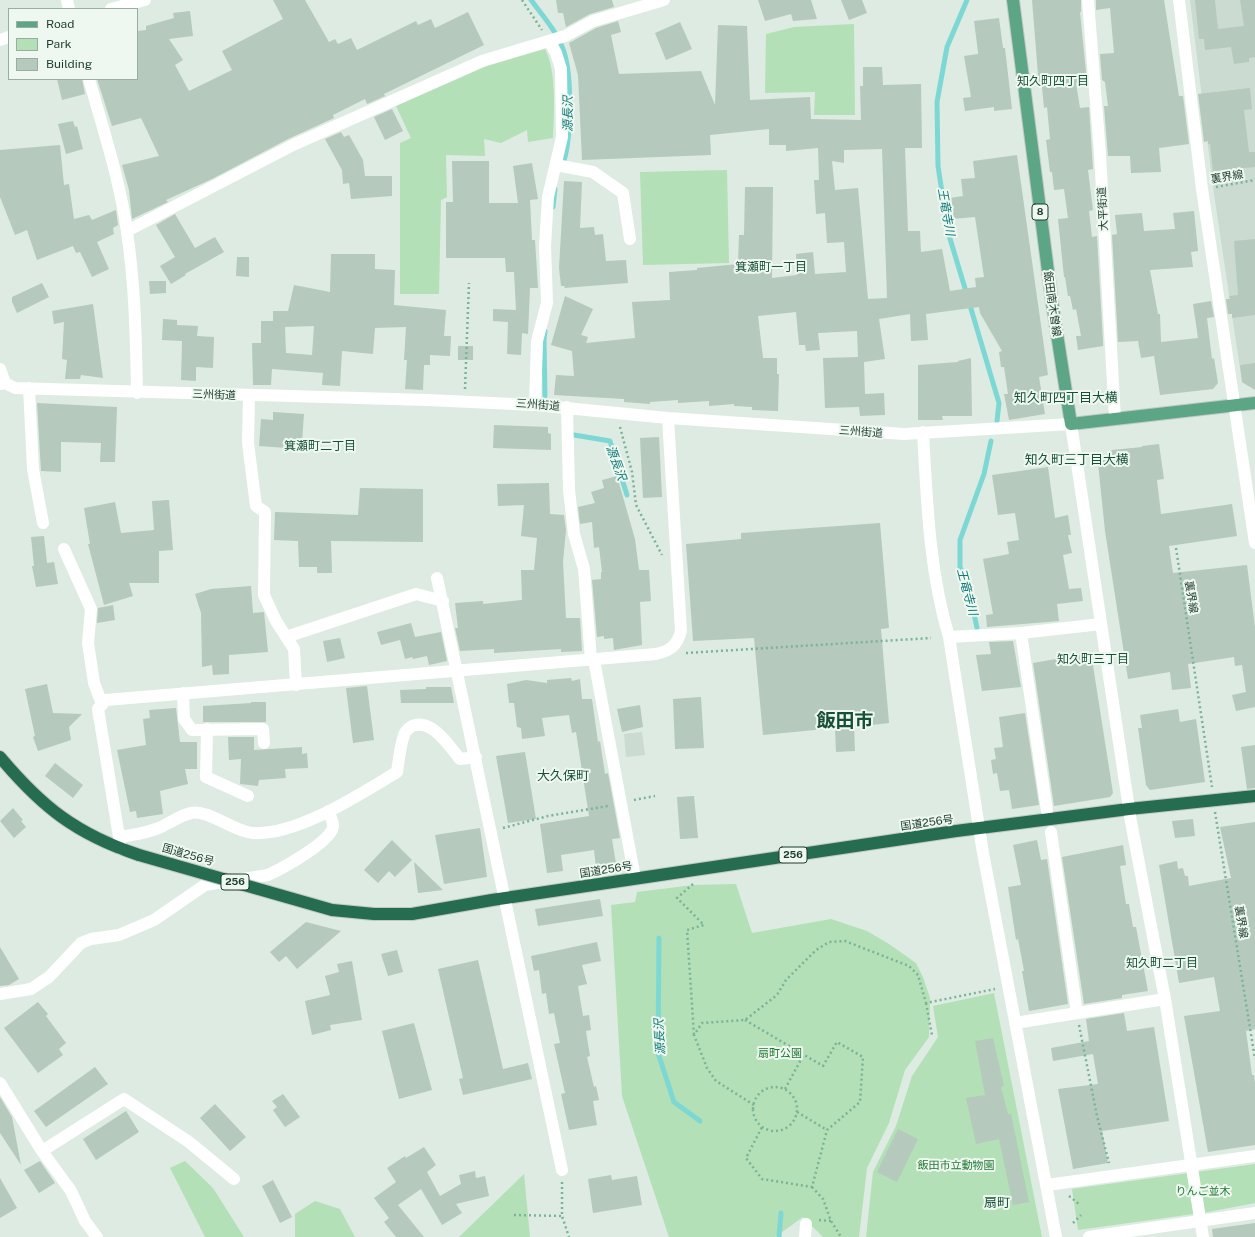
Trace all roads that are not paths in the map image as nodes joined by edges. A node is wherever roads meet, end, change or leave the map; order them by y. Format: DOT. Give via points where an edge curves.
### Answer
graph roads {
  1 [pos="145,0"];
  2 [pos="664,0"];
  3 [pos="1013,0"];
  4 [pos="1088,0"];
  5 [pos="1179,0"];
  6 [pos="644,3"];
  7 [pos="115,8"];
  8 [pos="551,40"];
  9 [pos="89,80"];
  10 [pos="558,166"];
  11 [pos="127,231"];
  12 [pos="630,239"];
  13 [pos="0,369"];
  14 [pos="2,384"];
  15 [pos="29,388"];
  16 [pos="137,393"];
  17 [pos="249,396"];
  18 [pos="1255,403"];
  19 [pos="536,405"];
  20 [pos="1234,405"];
  21 [pos="567,407"];
  22 [pos="668,418"];
  23 [pos="1115,419"];
  24 [pos="1071,424"];
  25 [pos="923,432"];
  26 [pos="43,523"];
  27 [pos="1255,543"];
  28 [pos="64,549"];
  29 [pos="438,578"];
  30 [pos="443,601"];
  31 [pos="1101,624"];
  32 [pos="1021,633"];
  33 [pos="286,637"];
  34 [pos="949,637"];
  35 [pos="593,660"];
  36 [pos="458,671"];
  37 [pos="296,685"];
  38 [pos="184,693"];
  39 [pos="102,704"];
  40 [pos="207,729"];
  41 [pos="264,743"];
  42 [pos="0,757"];
  43 [pos="476,757"];
  44 [pos="248,796"];
  45 [pos="1255,796"];
  46 [pos="1129,810"];
  47 [pos="328,811"];
  48 [pos="1047,811"];
  49 [pos="979,828"];
  50 [pos="1051,832"];
  51 [pos="120,843"];
  52 [pos="635,878"];
  53 [pos="505,898"];
  54 [pos="0,994"];
  55 [pos="1164,999"];
  56 [pos="1077,1013"];
  57 [pos="1015,1023"];
  58 [pos="0,1082"];
  59 [pos="42,1151"];
  60 [pos="1255,1156"];
  61 [pos="1191,1164"];
  62 [pos="562,1170"];
  63 [pos="234,1179"];
  64 [pos="1047,1184"];
  65 [pos="1255,1213"];
  66 [pos="1200,1221"];
  67 [pos="806,1224"];
  68 [pos="97,1237"];
  69 [pos="805,1237"];
  70 [pos="1056,1237"];
  71 [pos="1089,1237"];
  72 [pos="1203,1237"];
  1 -- 7 [label="street"];
  2 -- 6 [label="street"];
  3 -- 24 [label="main road, 飯田南木曽線 / 8" via="1052,302"];
  4 -- 23 [label="street, 大平街道" via="1100,154"];
  5 -- 20 [label="street" via="1202,189"];
  6 -- 8 [label="street" via="593,21 565,36"];
  8 -- 10 [label="street" via="560,69 562,137"];
  8 -- 11 [label="street" via="482,61 293,145"];
  9 -- 11 [label="street" via="119,184"];
  10 -- 12 [label="street" via="593,172 623,193"];
  10 -- 19 [label="street" via="548,197 544,246 547,303 537,341"];
  11 -- 16 [label="street" via="135,299"];
  13 -- 14 [label="street, 三州街道"];
  14 -- 15 [label="street, 三州街道" via="15,388"];
  15 -- 16 [label="street, 三州街道"];
  15 -- 26 [label="street" via="33,469"];
  16 -- 17 [label="street, 三州街道"];
  17 -- 19 [label="street, 三州街道"];
  17 -- 33 [label="street" via="248,443 256,506 265,512 264,596"];
  18 -- 20 [label="main road"];
  19 -- 21 [label="street, 三州街道"];
  20 -- 23 [label="main road"];
  20 -- 27 [label="street"];
  21 -- 22 [label="street, 三州街道"];
  21 -- 35 [label="street" via="569,490 574,534 584,569"];
  22 -- 25 [label="street, 三州街道" via="904,434"];
  22 -- 35 [label="street" via="681,631 678,641 670,651"];
  23 -- 24 [label="main road"];
  24 -- 25 [label="street, 三州街道"];
  24 -- 31 [label="street"];
  25 -- 34 [label="street" via="931,551 940,607"];
  28 -- 39 [label="street" via="91,609 88,643 94,683"];
  29 -- 30 [label="street"];
  30 -- 33 [label="street" via="416,594"];
  30 -- 36 [label="street"];
  31 -- 32 [label="street"];
  31 -- 46 [label="street"];
  32 -- 34 [label="street"];
  32 -- 48 [label="street"];
  33 -- 37 [label="street" via="294,649"];
  34 -- 49 [label="street"];
  35 -- 36 [label="street"];
  35 -- 52 [label="street"];
  36 -- 37 [label="street"];
  36 -- 43 [label="street"];
  37 -- 38 [label="street"];
  38 -- 39 [label="street" via="106,700"];
  38 -- 40 [label="street" via="184,718 192,730"];
  39 -- 51 [label="street" via="98,709"];
  40 -- 41 [label="street" via="263,729"];
  40 -- 44 [label="street" via="206,777"];
  42 -- 51 [label="highway, 国道256号 / 256" via="39,800 62,819 96,838"];
  43 -- 47 [label="street" via="460,759 436,732 418,724 404,734 397,772"];
  43 -- 53 [label="street"];
  45 -- 46 [label="highway, 国道256号 / 256"];
  46 -- 49 [label="highway, 国道256号 / 256"];
  46 -- 55 [label="street"];
  47 -- 51 [label="street" via="288,829 254,833 239,831 203,814 191,813"];
  47 -- 54 [label="street" via="333,826 330,834 311,850 276,872 205,885 154,920 119,935 81,943 49,977 31,989"];
  49 -- 52 [label="highway, 国道256号 / 256"];
  49 -- 57 [label="street"];
  50 -- 56 [label="street"];
  51 -- 53 [label="highway, 国道256号 / 256, bridge" via="139,855 332,910 412,914"];
  52 -- 53 [label="highway, 国道256号 / 256"];
  53 -- 62 [label="street"];
  55 -- 56 [label="street"];
  55 -- 61 [label="street"];
  56 -- 57 [label="street"];
  57 -- 64 [label="street"];
  58 -- 59 [label="street"];
  59 -- 63 [label="street" via="124,1099 189,1142"];
  59 -- 68 [label="street" via="71,1191 85,1221"];
  60 -- 61 [label="street"];
  61 -- 64 [label="street"];
  61 -- 66 [label="street"];
  64 -- 70 [label="street"];
  65 -- 66 [label="street"];
  66 -- 71 [label="street"];
  66 -- 72 [label="street"];
  67 -- 69 [label="street"];
}
